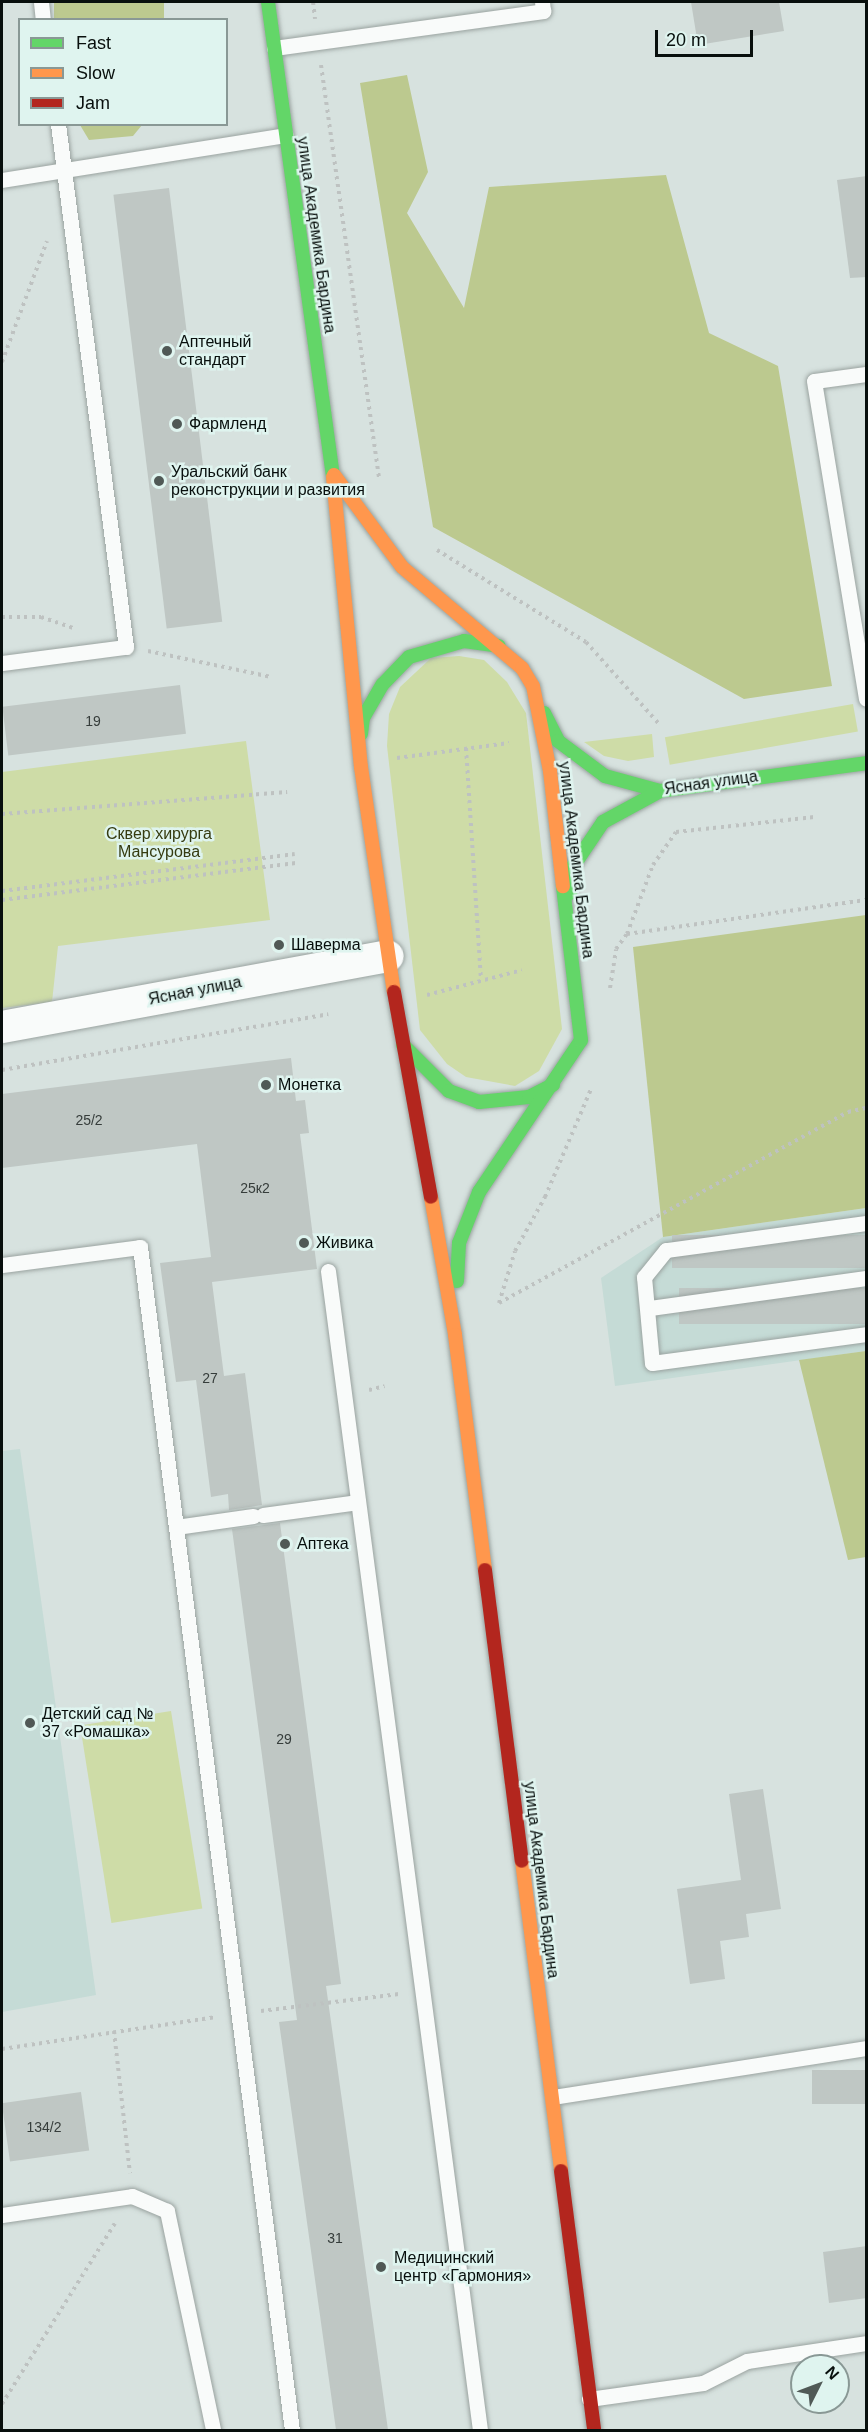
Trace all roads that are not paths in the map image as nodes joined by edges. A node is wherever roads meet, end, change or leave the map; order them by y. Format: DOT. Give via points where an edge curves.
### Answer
graph roads {
  1 [pos="41,2"];
  2 [pos="268,2"];
  3 [pos="542,2"];
  4 [pos="43,18"];
  5 [pos="274,48"];
  6 [pos="58,126"];
  7 [pos="285,135"];
  8 [pos="65,170"];
  9 [pos="2,180"];
  10 [pos="867,374"];
  11 [pos="333,474"];
  12 [pos="499,646"];
  13 [pos="2,663"];
  14 [pos="533,686"];
  15 [pos="867,699"];
  16 [pos="360,748"];
  17 [pos="867,763"];
  18 [pos="660,791"];
  19 [pos="566,916"];
  20 [pos="388,956"];
  21 [pos="2,1027"];
  22 [pos="403,1045"];
  23 [pos="553,1085"];
  24 [pos="867,1222"];
  25 [pos="2,1265"];
  26 [pos="328,1271"];
  27 [pos="867,1278"];
  28 [pos="650,1308"];
  29 [pos="867,1334"];
  30 [pos="455,1335"];
  31 [pos="358,1502"];
  32 [pos="176,1527"];
  33 [pos="867,2048"];
  34 [pos="553,2097"];
  35 [pos="2,2215"];
  36 [pos="867,2343"];
  37 [pos="589,2399"];
  38 [pos="213,2430"];
  39 [pos="292,2430"];
  40 [pos="480,2430"];
  41 [pos="594,2430"];
  1 -- 4 [label="lane"];
  2 -- 5 [label="street, улица Академика Бардина"];
  3 -- 5 [label="lane" via="543,11"];
  5 -- 7 [label="street, улица Академика Бардина"];
  6 -- 8 [label="lane"];
  7 -- 8 [label="lane"];
  7 -- 11 [label="street, улица Академика Бардина"];
  8 -- 9 [label="lane"];
  8 -- 13 [label="lane" via="126,646"];
  10 -- 15 [label="lane" via="814,381"];
  11 -- 12 [label="street, улица Академика Бардина" via="402,567"];
  11 -- 16 [label="street, улица Академика Бардина"];
  12 -- 14 [label="street, улица Академика Бардина"];
  12 -- 16 [label="street, улица Академика Бардина" via="464,641 409,657 382,684 363,718"];
  14 -- 18 [label="street, Ясная улица" via="558,741 605,776"];
  14 -- 19 [label="street, улица Академика Бардина" via="550,771"];
  16 -- 20 [label="street, улица Академика Бардина"];
  17 -- 18 [label="street, Ясная улица"];
  18 -- 19 [label="street" via="603,822 586,842 574,865"];
  19 -- 23 [label="street, улица Академика Бардина" via="581,1040"];
  20 -- 21 [label="street, Ясная улица"];
  20 -- 22 [label="street, улица Академика Бардина"];
  22 -- 23 [label="street" via="449,1091 479,1102 529,1097"];
  22 -- 30 [label="street, улица Академика Бардина"];
  23 -- 30 [label="street, улица Академика Бардина" via="500,1157 466,1218 459,1243"];
  24 -- 28 [label="lane" via="666,1250 644,1277"];
  25 -- 32 [label="lane" via="140,1247"];
  26 -- 31 [label="lane"];
  27 -- 28 [label="lane"];
  28 -- 29 [label="lane" via="652,1363"];
  30 -- 34 [label="street, улица Академика Бардина"];
  31 -- 32 [label="lane"];
  31 -- 40 [label="lane"];
  32 -- 39 [label="lane"];
  33 -- 34 [label="lane"];
  34 -- 37 [label="street, улица Академика Бардина"];
  35 -- 38 [label="lane" via="132,2196 167,2211"];
  36 -- 37 [label="lane" via="747,2361 702,2383"];
  37 -- 41 [label="street, улица Академика Бардина"];
}
